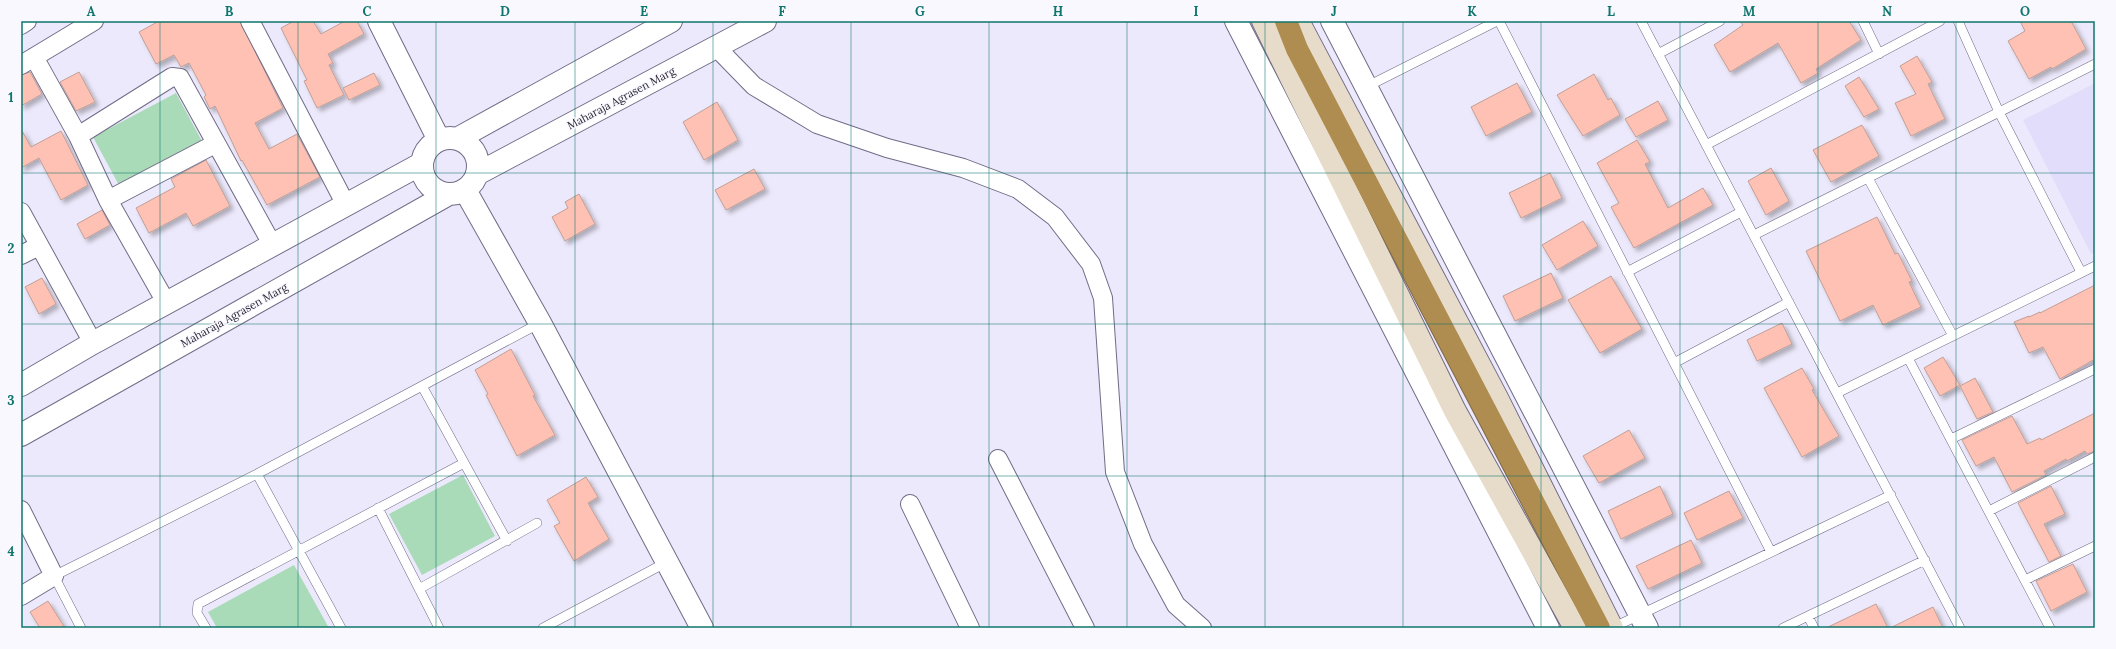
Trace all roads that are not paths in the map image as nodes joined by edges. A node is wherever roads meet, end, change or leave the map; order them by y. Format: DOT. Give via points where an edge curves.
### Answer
graph roads {
  1 [pos="27,21"];
  2 [pos="94,21"];
  3 [pos="250,21"];
  4 [pos="379,21"];
  5 [pos="672,21"];
  6 [pos="765,21"];
  7 [pos="1236,21"];
  8 [pos="1263,21"];
  9 [pos="1286,21"];
  10 [pos="1298,21"];
  11 [pos="1332,21"];
  12 [pos="1498,21"];
  13 [pos="1641,21"];
  14 [pos="1720,21"];
  15 [pos="1863,21"];
  16 [pos="1940,21"];
  17 [pos="1958,21"];
  18 [pos="21,25"];
  19 [pos="717,48"];
  20 [pos="1658,54"];
  21 [pos="1879,54"];
  22 [pos="28,61"];
  23 [pos="2095,64"];
  24 [pos="1366,87"];
  25 [pos="1999,112"];
  26 [pos="78,136"];
  27 [pos="448,139"];
  28 [pos="215,144"];
  29 [pos="1706,145"];
  30 [pos="422,164"];
  31 [pos="1868,178"];
  32 [pos="463,186"];
  33 [pos="108,200"];
  34 [pos="346,205"];
  35 [pos="21,212"];
  36 [pos="1742,212"];
  37 [pos="1754,235"];
  38 [pos="39,246"];
  39 [pos="273,246"];
  40 [pos="21,255"];
  41 [pos="2095,266"];
  42 [pos="1627,272"];
  43 [pos="2081,272"];
  44 [pos="1789,302"];
  45 [pos="167,304"];
  46 [pos="540,323"];
  47 [pos="1953,336"];
  48 [pos="93,343"];
  49 [pos="1908,358"];
  50 [pos="1674,363"];
  51 [pos="2095,369"];
  52 [pos="21,385"];
  53 [pos="422,386"];
  54 [pos="1837,393"];
  55 [pos="21,434"];
  56 [pos="1951,439"];
  57 [pos="2095,457"];
  58 [pos="998,460"];
  59 [pos="464,463"];
  60 [pos="257,474"];
  61 [pos="1891,495"];
  62 [pos="910,504"];
  63 [pos="378,508"];
  64 [pos="21,510"];
  65 [pos="1989,511"];
  66 [pos="537,523"];
  67 [pos="507,540"];
  68 [pos="2095,546"];
  69 [pos="299,550"];
  70 [pos="1771,552"];
  71 [pos="1925,560"];
  72 [pos="667,562"];
  73 [pos="54,576"];
  74 [pos="2025,580"];
  75 [pos="420,589"];
  76 [pos="21,596"];
  77 [pos="1808,616"];
  78 [pos="1643,621"];
  79 [pos="555,625"];
  80 [pos="81,628"];
  81 [pos="206,628"];
  82 [pos="342,628"];
  83 [pos="439,628"];
  84 [pos="544,628"];
  85 [pos="702,628"];
  86 [pos="970,628"];
  87 [pos="1085,628"];
  88 [pos="1201,628"];
  89 [pos="1548,628"];
  90 [pos="1575,628"];
  91 [pos="1599,628"];
  92 [pos="1612,628"];
  93 [pos="1783,628"];
  94 [pos="1814,628"];
  95 [pos="1960,628"];
  96 [pos="2050,628"];
  1 -- 18 [label="street"];
  2 -- 22 [label="street"];
  3 -- 34 [label="street"];
  4 -- 27 [label="street"];
  5 -- 27 [label="street"];
  6 -- 19 [label="street, Maharaja Agrasen Marg"];
  7 -- 89 [label="street"];
  8 -- 90 [label="main road" via="1455,412"];
  9 -- 91 [label="highway" via="1297,49"];
  10 -- 92 [label="main road" via="1498,398"];
  11 -- 24 [label="street"];
  12 -- 24 [label="lane"];
  12 -- 42 [label="lane"];
  13 -- 20 [label="lane"];
  14 -- 20 [label="lane"];
  15 -- 21 [label="lane"];
  16 -- 21 [label="lane"];
  17 -- 25 [label="lane"];
  19 -- 32 [label="street, Maharaja Agrasen Marg"];
  19 -- 88 [label="street" via="754,86 817,124 887,148 962,168 1018,189 1055,217 1091,264 1102,298 1114,472 1143,544 1176,605"];
  20 -- 29 [label="lane"];
  21 -- 29 [label="lane"];
  22 -- 26 [label="street"];
  23 -- 25 [label="lane"];
  24 -- 78 [label="street"];
  25 -- 31 [label="lane"];
  25 -- 43 [label="lane"];
  26 -- 28 [label="street" via="176,76 180,78"];
  26 -- 33 [label="street"];
  27 -- 30 [label="street" via="431,144 425,151"];
  27 -- 32 [label="street" via="472,148 476,156 478,164"];
  28 -- 33 [label="street"];
  28 -- 39 [label="street"];
  29 -- 36 [label="lane"];
  30 -- 32 [label="street" via="424,178 438,192"];
  30 -- 34 [label="street"];
  31 -- 37 [label="lane"];
  31 -- 47 [label="lane"];
  32 -- 46 [label="street"];
  32 -- 55 [label="street, Maharaja Agrasen Marg"];
  33 -- 45 [label="street"];
  34 -- 39 [label="street"];
  35 -- 38 [label="street"];
  36 -- 37 [label="lane"];
  36 -- 42 [label="lane"];
  37 -- 44 [label="lane"];
  38 -- 40 [label="street"];
  38 -- 48 [label="street"];
  39 -- 45 [label="street"];
  41 -- 43 [label="lane"];
  42 -- 50 [label="lane"];
  43 -- 47 [label="lane"];
  44 -- 50 [label="lane"];
  44 -- 54 [label="lane"];
  45 -- 48 [label="street"];
  46 -- 53 [label="lane"];
  46 -- 72 [label="street"];
  47 -- 49 [label="lane"];
  48 -- 52 [label="street"];
  49 -- 54 [label="lane"];
  49 -- 56 [label="lane"];
  50 -- 70 [label="lane"];
  51 -- 56 [label="lane"];
  53 -- 59 [label="lane"];
  53 -- 60 [label="lane"];
  54 -- 61 [label="lane"];
  56 -- 65 [label="lane"];
  57 -- 65 [label="lane"];
  58 -- 87 [label="street"];
  59 -- 63 [label="lane"];
  59 -- 67 [label="lane"];
  60 -- 69 [label="lane"];
  60 -- 73 [label="lane"];
  61 -- 70 [label="lane"];
  61 -- 71 [label="lane"];
  62 -- 86 [label="street"];
  63 -- 69 [label="lane"];
  63 -- 75 [label="lane"];
  64 -- 73 [label="street"];
  65 -- 74 [label="lane"];
  66 -- 67 [label="lane"];
  67 -- 75 [label="lane"];
  68 -- 74 [label="lane"];
  69 -- 81 [label="lane" via="198,604 197,613"];
  69 -- 82 [label="lane"];
  70 -- 78 [label="lane"];
  71 -- 77 [label="lane"];
  71 -- 95 [label="lane"];
  72 -- 79 [label="lane"];
  72 -- 85 [label="street"];
  73 -- 76 [label="street"];
  73 -- 80 [label="lane"];
  74 -- 96 [label="lane"];
  75 -- 83 [label="lane"];
  77 -- 93 [label="lane"];
  77 -- 94 [label="lane"];
  78 -- 92 [label="lane"];
  79 -- 84 [label="lane"];
}
